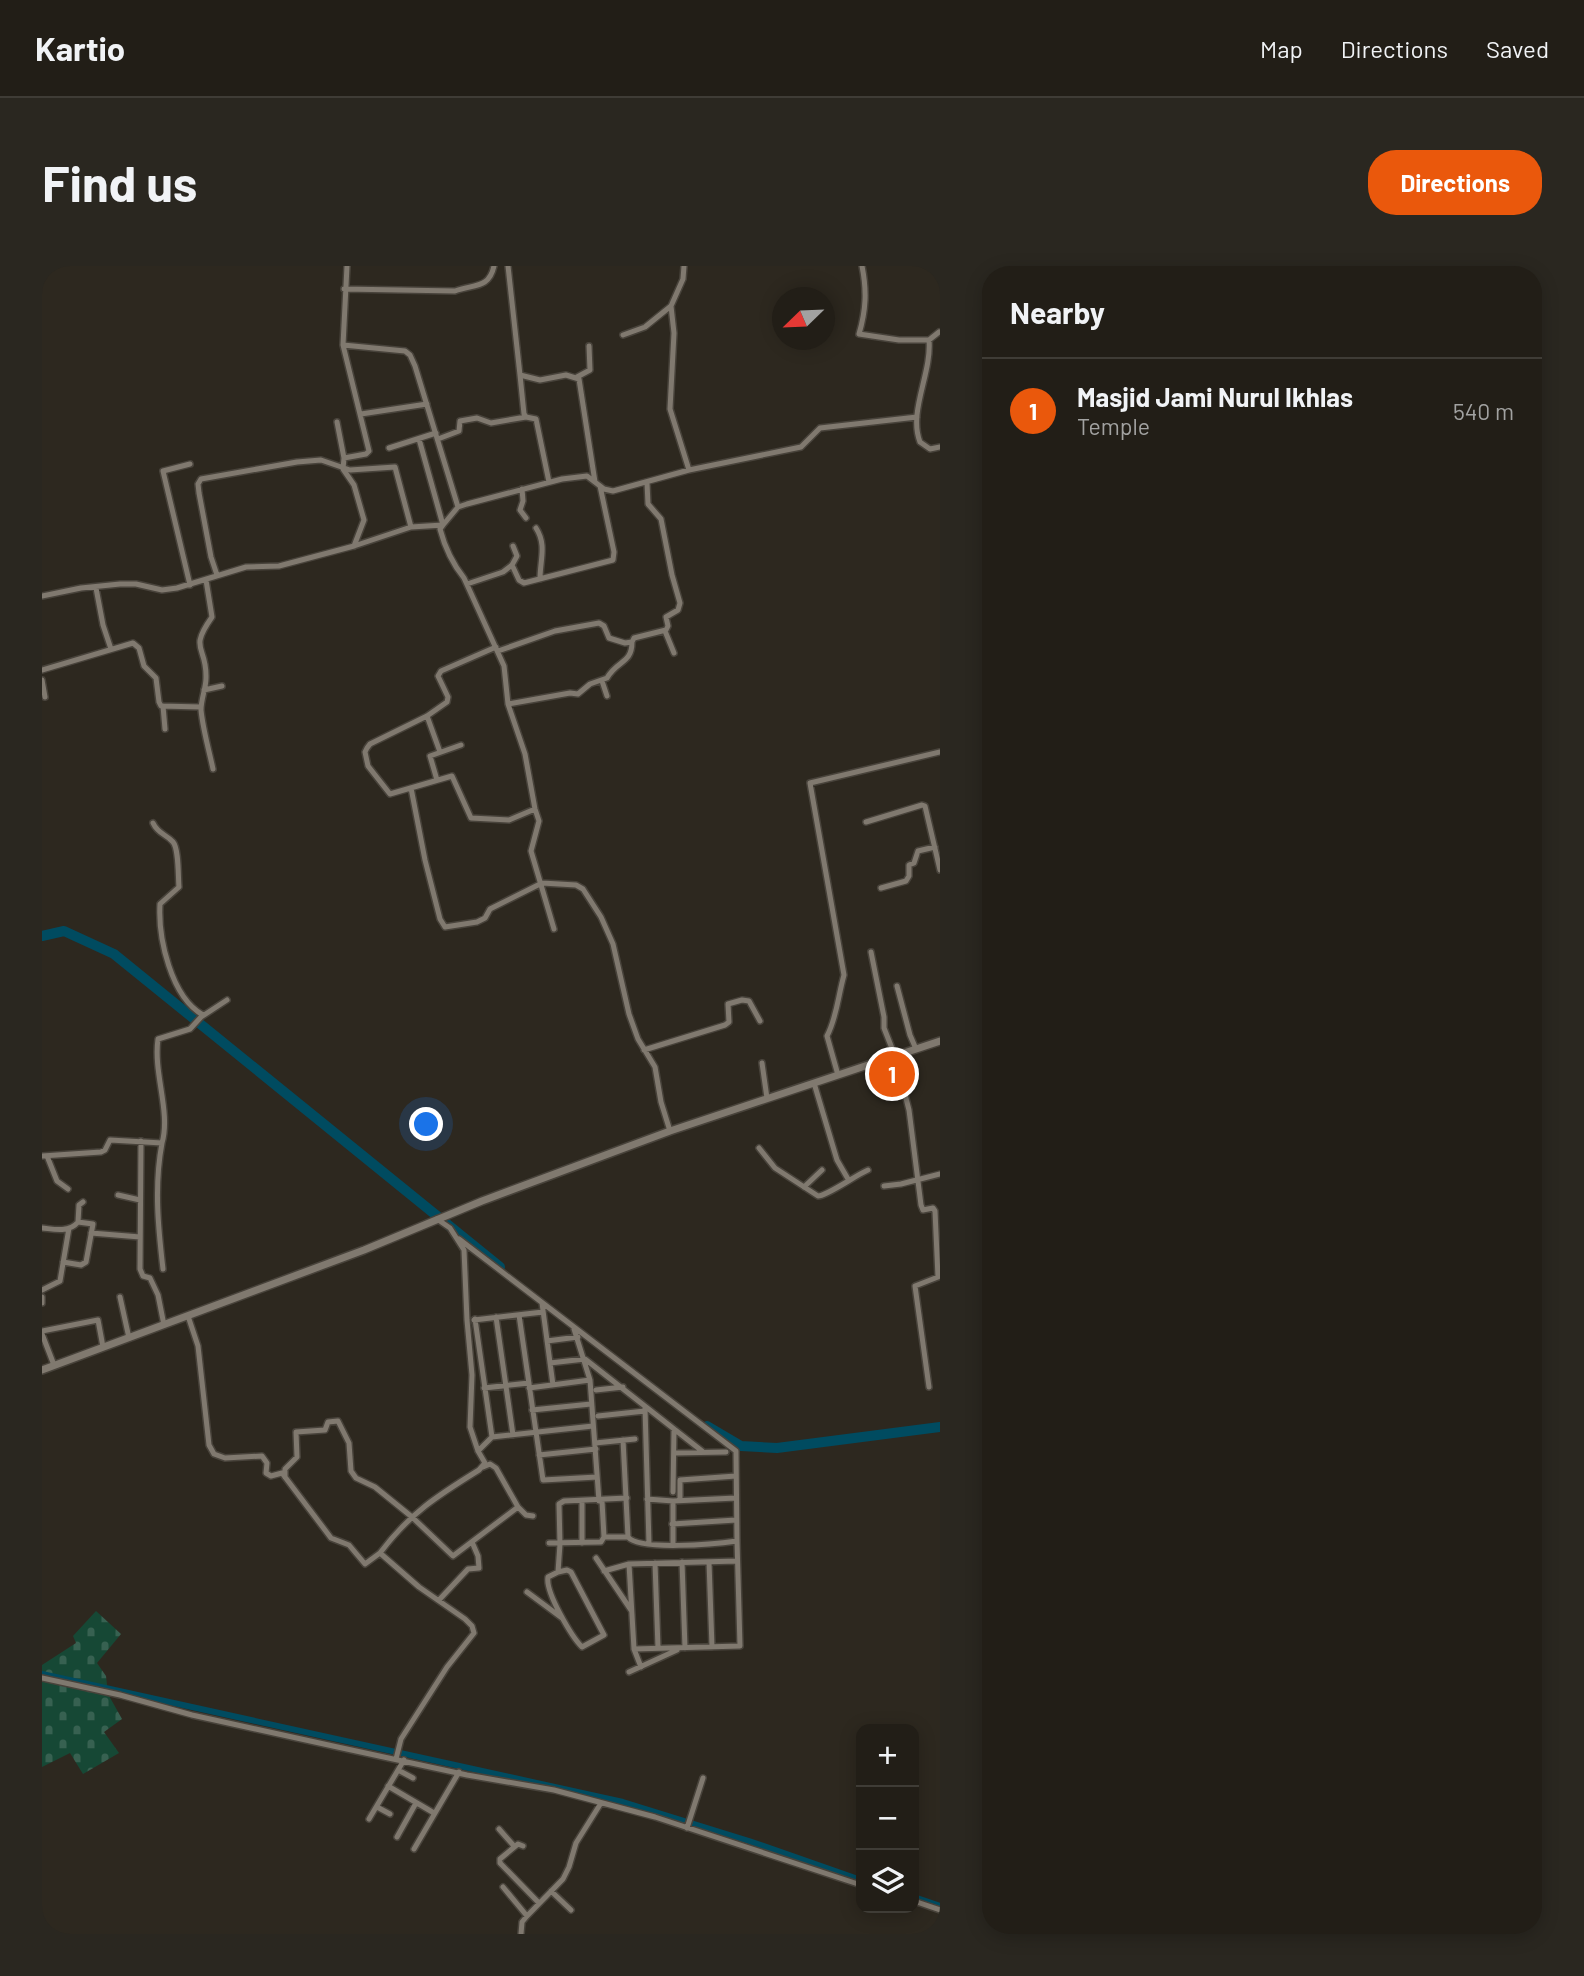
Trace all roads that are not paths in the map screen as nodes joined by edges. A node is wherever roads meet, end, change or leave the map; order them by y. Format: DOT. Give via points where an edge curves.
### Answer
graph roads {
  1 [pos="347,266"];
  2 [pos="494,266"];
  3 [pos="508,266"];
  4 [pos="684,266"];
  5 [pos="862,266"];
  6 [pos="344,289"];
  7 [pos="671,306"];
  8 [pos="939,332"];
  9 [pos="623,335"];
  10 [pos="929,340"];
  11 [pos="343,345"];
  12 [pos="589,346"];
  13 [pos="520,375"];
  14 [pos="577,377"];
  15 [pos="427,404"];
  16 [pos="361,414"];
  17 [pos="526,417"];
  18 [pos="917,417"];
  19 [pos="337,422"];
  20 [pos="437,436"];
  21 [pos="419,439"];
  22 [pos="940,447"];
  23 [pos="389,448"];
  24 [pos="344,458"];
  25 [pos="190,464"];
  26 [pos="342,469"];
  27 [pos="689,470"];
  28 [pos="549,482"];
  29 [pos="648,483"];
  30 [pos="598,484"];
  31 [pos="522,489"];
  32 [pos="458,507"];
  33 [pos="526,518"];
  34 [pos="443,525"];
  35 [pos="411,527"];
  36 [pos="536,528"];
  37 [pos="354,546"];
  38 [pos="513,546"];
  39 [pos="512,565"];
  40 [pos="217,575"];
  41 [pos="541,579"];
  42 [pos="205,580"];
  43 [pos="467,584"];
  44 [pos="190,585"];
  45 [pos="96,588"];
  46 [pos="42,596"];
  47 [pos="665,631"];
  48 [pos="632,642"];
  49 [pos="111,649"];
  50 [pos="497,649"];
  51 [pos="674,653"];
  52 [pos="42,670"];
  53 [pos="42,680"];
  54 [pos="601,681"];
  55 [pos="222,686"];
  56 [pos="204,690"];
  57 [pos="607,696"];
  58 [pos="45,697"];
  59 [pos="508,704"];
  60 [pos="163,706"];
  61 [pos="201,707"];
  62 [pos="428,716"];
  63 [pos="165,729"];
  64 [pos="461,745"];
  65 [pos="440,752"];
  66 [pos="940,752"];
  67 [pos="214,769"];
  68 [pos="437,780"];
  69 [pos="411,788"];
  70 [pos="535,809"];
  71 [pos="866,822"];
  72 [pos="153,823"];
  73 [pos="935,847"];
  74 [pos="940,868"];
  75 [pos="542,883"];
  76 [pos="881,888"];
  77 [pos="554,929"];
  78 [pos="870,952"];
  79 [pos="897,986"];
  80 [pos="227,1000"];
  81 [pos="202,1016"];
  82 [pos="760,1021"];
  83 [pos="940,1041"];
  84 [pos="916,1049"];
  85 [pos="645,1050"];
  86 [pos="895,1056"];
  87 [pos="762,1063"];
  88 [pos="838,1075"];
  89 [pos="814,1083"];
  90 [pos="767,1098"];
  91 [pos="670,1131"];
  92 [pos="141,1141"];
  93 [pos="162,1143"];
  94 [pos="758,1148"];
  95 [pos="44,1156"];
  96 [pos="822,1170"];
  97 [pos="868,1170"];
  98 [pos="940,1174"];
  99 [pos="848,1179"];
  100 [pos="919,1180"];
  101 [pos="884,1186"];
  102 [pos="804,1187"];
  103 [pos="68,1189"];
  104 [pos="118,1195"];
  105 [pos="140,1200"];
  106 [pos="83,1202"];
  107 [pos="437,1219"];
  108 [pos="78,1222"];
  109 [pos="42,1228"];
  110 [pos="69,1228"];
  111 [pos="91,1233"];
  112 [pos="140,1237"];
  113 [pos="458,1238"];
  114 [pos="63,1262"];
  115 [pos="163,1269"];
  116 [pos="42,1290"];
  117 [pos="42,1297"];
  118 [pos="120,1297"];
  119 [pos="42,1303"];
  120 [pos="542,1303"];
  121 [pos="543,1312"];
  122 [pos="519,1315"];
  123 [pos="188,1316"];
  124 [pos="496,1317"];
  125 [pos="475,1319"];
  126 [pos="467,1320"];
  127 [pos="164,1325"];
  128 [pos="573,1327"];
  129 [pos="42,1333"];
  130 [pos="578,1337"];
  131 [pos="129,1338"];
  132 [pos="547,1341"];
  133 [pos="103,1347"];
  134 [pos="585,1359"];
  135 [pos="550,1363"];
  136 [pos="54,1365"];
  137 [pos="42,1370"];
  138 [pos="590,1380"];
  139 [pos="529,1385"];
  140 [pos="553,1385"];
  141 [pos="507,1386"];
  142 [pos="623,1387"];
  143 [pos="929,1387"];
  144 [pos="484,1388"];
  145 [pos="596,1390"];
  146 [pos="591,1404"];
  147 [pos="532,1409"];
  148 [pos="645,1409"];
  149 [pos="598,1416"];
  150 [pos="593,1426"];
  151 [pos="674,1429"];
  152 [pos="535,1432"];
  153 [pos="513,1435"];
  154 [pos="492,1437"];
  155 [pos="635,1439"];
  156 [pos="623,1440"];
  157 [pos="596,1446"];
  158 [pos="478,1451"];
  159 [pos="702,1451"];
  160 [pos="726,1452"];
  161 [pos="674,1453"];
  162 [pos="539,1455"];
  163 [pos="483,1467"];
  164 [pos="736,1476"];
  165 [pos="285,1477"];
  166 [pos="597,1477"];
  167 [pos="673,1492"];
  168 [pos="736,1498"];
  169 [pos="626,1499"];
  170 [pos="647,1499"];
  171 [pos="680,1500"];
  172 [pos="582,1501"];
  173 [pos="600,1501"];
  174 [pos="673,1501"];
  175 [pos="518,1507"];
  176 [pos="533,1516"];
  177 [pos="412,1517"];
  178 [pos="736,1520"];
  179 [pos="672,1524"];
  180 [pos="604,1537"];
  181 [pos="628,1537"];
  182 [pos="737,1541"];
  183 [pos="472,1542"];
  184 [pos="582,1543"];
  185 [pos="550,1544"];
  186 [pos="560,1544"];
  187 [pos="649,1544"];
  188 [pos="673,1545"];
  189 [pos="380,1553"];
  190 [pos="596,1558"];
  191 [pos="737,1561"];
  192 [pos="709,1562"];
  193 [pos="655,1563"];
  194 [pos="682,1563"];
  195 [pos="629,1564"];
  196 [pos="604,1571"];
  197 [pos="558,1572"];
  198 [pos="527,1592"];
  199 [pos="439,1600"];
  200 [pos="631,1610"];
  201 [pos="565,1619"];
  202 [pos="712,1647"];
  203 [pos="658,1648"];
  204 [pos="684,1648"];
  205 [pos="634,1649"];
  206 [pos="641,1667"];
  207 [pos="629,1672"];
  208 [pos="42,1678"];
  209 [pos="396,1757"];
  210 [pos="404,1760"];
  211 [pos="398,1770"];
  212 [pos="459,1772"];
  213 [pos="412,1778"];
  214 [pos="703,1778"];
  215 [pos="388,1786"];
  216 [pos="416,1803"];
  217 [pos="601,1803"];
  218 [pos="377,1807"];
  219 [pos="435,1813"];
  220 [pos="390,1814"];
  221 [pos="369,1819"];
  222 [pos="688,1826"];
  223 [pos="499,1829"];
  224 [pos="397,1837"];
  225 [pos="514,1846"];
  226 [pos="523,1846"];
  227 [pos="414,1849"];
  228 [pos="856,1883"];
  229 [pos="503,1887"];
  230 [pos="551,1891"];
  231 [pos="539,1903"];
  232 [pos="919,1903"];
  233 [pos="571,1910"];
  234 [pos="940,1910"];
  235 [pos="527,1916"];
  236 [pos="521,1934"];
  1 -- 6 [label="street"];
  2 -- 6 [label="street" via="484,284 454,291"];
  3 -- 13 [label="street"];
  4 -- 7 [label="street"];
  5 -- 10 [label="street" via="867,298 859,334"];
  6 -- 11 [label="street"];
  7 -- 9 [label="street" via="649,325"];
  7 -- 27 [label="street" via="671,413"];
  8 -- 10 [label="street"];
  10 -- 18 [label="street" via="933,362"];
  11 -- 15 [label="street" via="407,352"];
  11 -- 16 [label="street"];
  12 -- 14 [label="street" via="590,370"];
  13 -- 14 [label="street" via="540,380"];
  13 -- 17 [label="street"];
  14 -- 30 [label="street"];
  15 -- 16 [label="street"];
  15 -- 20 [label="street"];
  16 -- 24 [label="street" via="369,451"];
  17 -- 20 [label="street" via="491,423 463,420 456,434"];
  17 -- 28 [label="street" via="536,419"];
  18 -- 22 [label="street" via="920,442 930,449"];
  18 -- 27 [label="street" via="820,428 801,447"];
  19 -- 24 [label="street"];
  20 -- 21 [label="street"];
  20 -- 32 [label="street"];
  21 -- 23 [label="street"];
  21 -- 34 [label="street"];
  24 -- 26 [label="street"];
  25 -- 44 [label="street" via="163,471"];
  26 -- 35 [label="street" via="396,468"];
  26 -- 37 [label="street" via="354,485 364,520"];
  26 -- 40 [label="street" via="321,460 201,479 199,493"];
  27 -- 29 [label="street"];
  28 -- 30 [label="street" via="582,475"];
  28 -- 31 [label="street"];
  29 -- 30 [label="street" via="613,491"];
  29 -- 47 [label="street" via="648,504 661,519 680,603 678,610 666,617"];
  30 -- 41 [label="street" via="613,560"];
  31 -- 32 [label="street"];
  31 -- 33 [label="street" via="520,510"];
  32 -- 34 [label="street"];
  34 -- 35 [label="street"];
  34 -- 43 [label="street" via="446,552"];
  35 -- 37 [label="street"];
  36 -- 41 [label="street" via="543,548"];
  37 -- 40 [label="street" via="279,566 246,567"];
  38 -- 39 [label="street" via="517,556"];
  39 -- 41 [label="street" via="521,582"];
  39 -- 43 [label="street"];
  40 -- 42 [label="street"];
  42 -- 44 [label="street"];
  42 -- 56 [label="street" via="212,617 200,637"];
  43 -- 50 [label="street"];
  44 -- 45 [label="street" via="162,590 128,584"];
  45 -- 46 [label="street"];
  45 -- 49 [label="street"];
  47 -- 48 [label="street"];
  47 -- 51 [label="street"];
  48 -- 50 [label="street" via="611,639 599,623"];
  48 -- 54 [label="street" via="627,660"];
  49 -- 52 [label="street"];
  49 -- 60 [label="street" via="133,643 139,648 144,666 156,678"];
  50 -- 59 [label="street" via="504,666"];
  50 -- 62 [label="street" via="441,670 438,677 448,699"];
  53 -- 58 [label="street"];
  54 -- 57 [label="street"];
  54 -- 59 [label="street" via="578,694"];
  55 -- 56 [label="street"];
  56 -- 61 [label="street"];
  59 -- 70 [label="street" via="525,754"];
  60 -- 61 [label="street"];
  60 -- 63 [label="street"];
  61 -- 67 [label="street"];
  62 -- 65 [label="street"];
  62 -- 69 [label="street" via="370,744 365,752 368,766 388,793"];
  64 -- 65 [label="street"];
  65 -- 68 [label="street" via="429,757"];
  66 -- 88 [label="street" via="810,783 844,975 835,1021 827,1036"];
  68 -- 69 [label="street"];
  68 -- 70 [label="street" via="454,778 471,818 509,820"];
  69 -- 75 [label="street" via="425,860 445,926 477,922 490,909"];
  70 -- 75 [label="street" via="538,831 530,847"];
  71 -- 73 [label="street" via="924,806"];
  72 -- 81 [label="street" via="176,848 179,887 160,904 164,941 180,994"];
  73 -- 74 [label="street"];
  73 -- 76 [label="street" via="918,851 906,881"];
  75 -- 77 [label="street"];
  75 -- 85 [label="street" via="576,885 590,898 612,944 629,1014"];
  78 -- 86 [label="street" via="884,1028"];
  79 -- 84 [label="street"];
  80 -- 81 [label="street"];
  81 -- 93 [label="street" via="190,1029 158,1039 158,1082 166,1128"];
  82 -- 85 [label="street" via="749,1001 734,1001 727,1007 730,1021 725,1025"];
  83 -- 84 [label="street"];
  84 -- 86 [label="street"];
  85 -- 91 [label="street" via="655,1067"];
  86 -- 88 [label="street"];
  86 -- 100 [label="street"];
  87 -- 90 [label="street"];
  88 -- 89 [label="street"];
  89 -- 90 [label="street"];
  89 -- 99 [label="street" via="837,1160"];
  90 -- 91 [label="street"];
  91 -- 107 [label="street"];
  92 -- 93 [label="street"];
  92 -- 95 [label="street" via="110,1140 104,1151"];
  92 -- 105 [label="street"];
  93 -- 115 [label="street" via="156,1212"];
  94 -- 102 [label="street" via="775,1168"];
  95 -- 103 [label="street" via="57,1181"];
  96 -- 102 [label="street"];
  97 -- 99 [label="street"];
  98 -- 100 [label="street"];
  99 -- 102 [label="street" via="821,1197"];
  100 -- 101 [label="street"];
  100 -- 143 [label="street" via="922,1208 935,1211 937,1279 915,1286"];
  104 -- 105 [label="street"];
  105 -- 112 [label="street"];
  106 -- 108 [label="street"];
  107 -- 113 [label="street"];
  107 -- 123 [label="street"];
  108 -- 110 [label="street"];
  108 -- 111 [label="street" via="93,1224"];
  109 -- 110 [label="street"];
  110 -- 114 [label="street"];
  111 -- 112 [label="street"];
  111 -- 114 [label="street" via="86,1262"];
  112 -- 127 [label="street" via="141,1273 150,1278 156,1291"];
  113 -- 120 [label="street"];
  113 -- 126 [label="street" via="464,1250"];
  114 -- 116 [label="street" via="60,1281"];
  117 -- 119 [label="street"];
  118 -- 131 [label="street"];
  120 -- 121 [label="street"];
  120 -- 128 [label="street"];
  121 -- 122 [label="street"];
  121 -- 132 [label="street"];
  122 -- 124 [label="street"];
  122 -- 139 [label="street"];
  123 -- 127 [label="street"];
  123 -- 165 [label="street" via="198,1346 214,1454 222,1458 262,1456 268,1476 279,1473"];
  124 -- 125 [label="street"];
  124 -- 141 [label="street"];
  125 -- 126 [label="street"];
  125 -- 144 [label="street"];
  126 -- 158 [label="street" via="470,1427"];
  127 -- 131 [label="street"];
  128 -- 130 [label="street"];
  128 -- 164 [label="street" via="734,1448"];
  129 -- 133 [label="street" via="98,1320"];
  129 -- 136 [label="street"];
  130 -- 132 [label="street"];
  130 -- 134 [label="street"];
  131 -- 133 [label="street"];
  132 -- 135 [label="street"];
  133 -- 136 [label="street"];
  134 -- 135 [label="street"];
  134 -- 138 [label="street"];
  134 -- 142 [label="street"];
  135 -- 140 [label="street"];
  136 -- 137 [label="street"];
  138 -- 140 [label="street"];
  138 -- 146 [label="street"];
  139 -- 140 [label="street"];
  139 -- 141 [label="street"];
  139 -- 147 [label="street"];
  141 -- 144 [label="street"];
  141 -- 153 [label="street"];
  142 -- 145 [label="street"];
  142 -- 148 [label="street"];
  144 -- 154 [label="street"];
  146 -- 147 [label="street"];
  146 -- 150 [label="street"];
  147 -- 152 [label="street"];
  148 -- 149 [label="street"];
  148 -- 151 [label="street"];
  148 -- 170 [label="street"];
  150 -- 152 [label="street"];
  150 -- 157 [label="street"];
  151 -- 159 [label="street"];
  151 -- 161 [label="street"];
  152 -- 153 [label="street"];
  152 -- 162 [label="street"];
  153 -- 154 [label="street"];
  154 -- 158 [label="street"];
  155 -- 156 [label="street"];
  156 -- 157 [label="street"];
  156 -- 169 [label="street"];
  157 -- 162 [label="street"];
  157 -- 166 [label="street"];
  158 -- 163 [label="street"];
  159 -- 160 [label="street"];
  159 -- 161 [label="street"];
  161 -- 167 [label="street"];
  162 -- 166 [label="street" via="543,1480"];
  163 -- 175 [label="street" via="490,1464 496,1468"];
  163 -- 177 [label="street"];
  164 -- 168 [label="street"];
  164 -- 171 [label="street" via="680,1480"];
  165 -- 177 [label="street" via="285,1469 297,1457 296,1432 325,1430 328,1422 338,1420 349,1443 351,1471 356,1478"];
  165 -- 189 [label="street" via="331,1538 349,1545 365,1564"];
  166 -- 173 [label="street"];
  168 -- 171 [label="street"];
  168 -- 178 [label="street"];
  169 -- 173 [label="street"];
  169 -- 181 [label="street"];
  170 -- 174 [label="street"];
  170 -- 187 [label="street"];
  171 -- 174 [label="street"];
  172 -- 173 [label="street"];
  172 -- 184 [label="street"];
  172 -- 186 [label="street" via="559,1504"];
  173 -- 180 [label="street"];
  174 -- 179 [label="street"];
  175 -- 176 [label="street"];
  175 -- 183 [label="street"];
  177 -- 183 [label="street" via="454,1557"];
  177 -- 189 [label="street"];
  178 -- 179 [label="street"];
  178 -- 182 [label="street"];
  179 -- 188 [label="street"];
  180 -- 181 [label="street"];
  180 -- 184 [label="street" via="601,1542"];
  181 -- 187 [label="street"];
  182 -- 188 [label="street"];
  182 -- 191 [label="street"];
  183 -- 199 [label="street" via="479,1568 468,1569"];
  184 -- 186 [label="street"];
  185 -- 186 [label="street"];
  186 -- 197 [label="street"];
  187 -- 188 [label="street"];
  189 -- 199 [label="street"];
  190 -- 196 [label="street"];
  191 -- 192 [label="street"];
  191 -- 202 [label="street" via="740,1646"];
  192 -- 194 [label="street"];
  192 -- 202 [label="street"];
  193 -- 194 [label="street"];
  193 -- 195 [label="street"];
  193 -- 203 [label="street"];
  194 -- 204 [label="street"];
  195 -- 196 [label="street"];
  195 -- 200 [label="street"];
  196 -- 200 [label="street"];
  197 -- 201 [label="street" via="548,1577 547,1584"];
  197 -- 201 [label="street" via="571,1572 604,1635 582,1647"];
  198 -- 201 [label="street"];
  199 -- 209 [label="street" via="466,1619 474,1633 401,1739"];
  200 -- 205 [label="street"];
  202 -- 204 [label="street"];
  203 -- 204 [label="street"];
  203 -- 205 [label="street"];
  204 -- 206 [label="street"];
  205 -- 206 [label="street"];
  206 -- 207 [label="street"];
  208 -- 209 [label="street" via="191,1715"];
  209 -- 210 [label="street"];
  210 -- 211 [label="street"];
  210 -- 212 [label="street"];
  211 -- 213 [label="street"];
  211 -- 215 [label="street"];
  212 -- 217 [label="street"];
  212 -- 219 [label="street"];
  214 -- 222 [label="street"];
  215 -- 216 [label="street"];
  215 -- 218 [label="street"];
  216 -- 219 [label="street"];
  216 -- 224 [label="street"];
  217 -- 222 [label="street"];
  217 -- 230 [label="street" via="576,1843 566,1874"];
  218 -- 220 [label="street"];
  218 -- 221 [label="street"];
  219 -- 227 [label="street"];
  222 -- 228 [label="street"];
  223 -- 225 [label="street"];
  225 -- 226 [label="street"];
  225 -- 231 [label="street" via="500,1863"];
  229 -- 235 [label="street"];
  230 -- 231 [label="street"];
  230 -- 233 [label="street"];
  231 -- 235 [label="street"];
  232 -- 234 [label="street"];
  235 -- 236 [label="street"];
}
